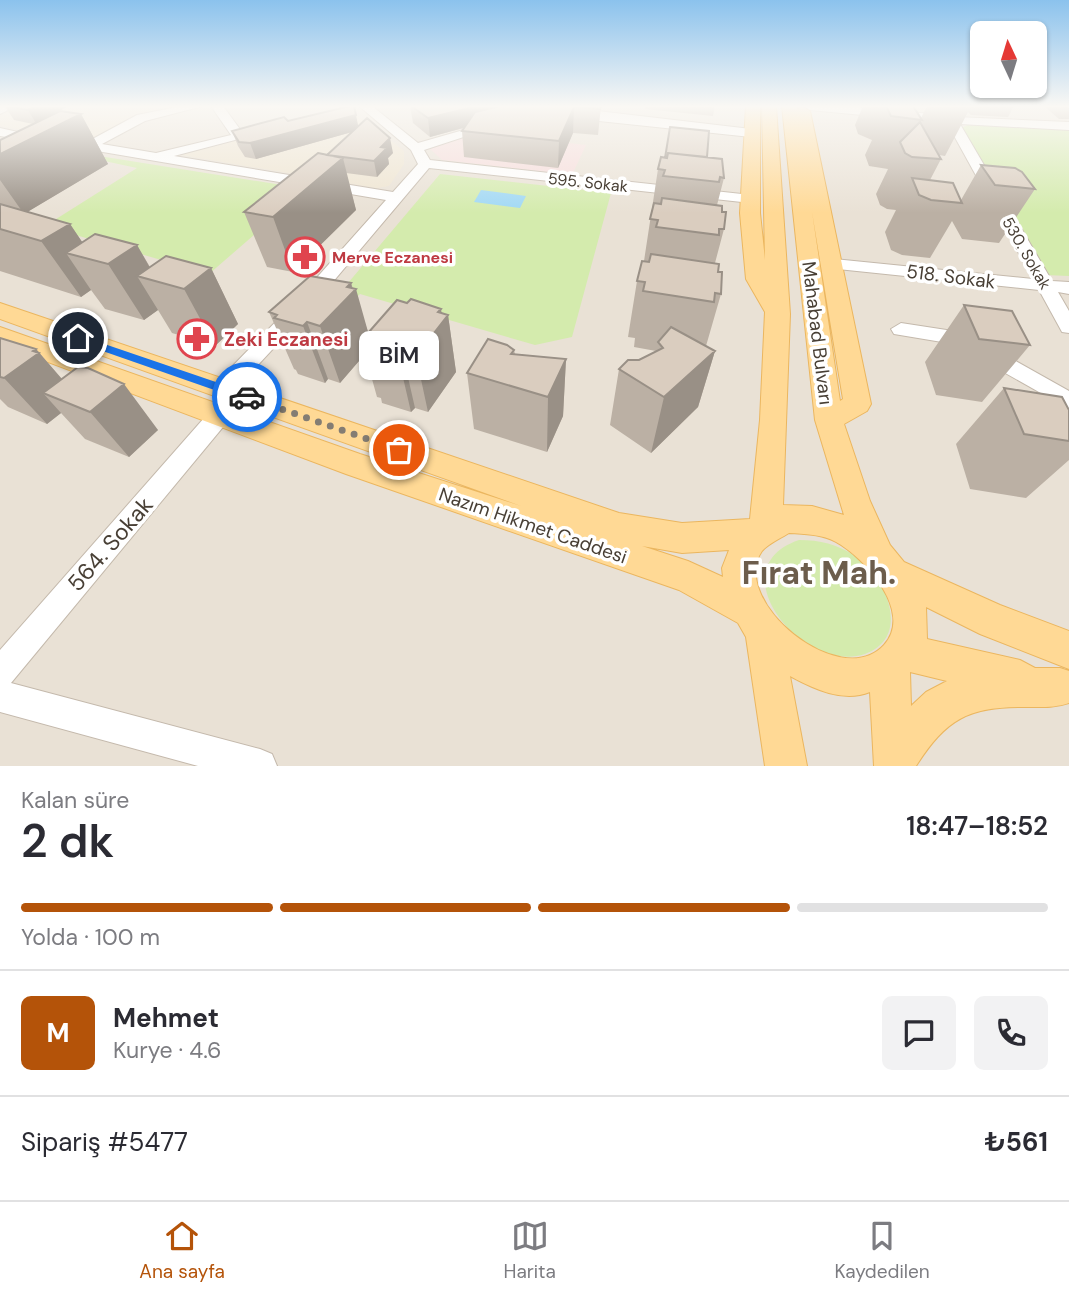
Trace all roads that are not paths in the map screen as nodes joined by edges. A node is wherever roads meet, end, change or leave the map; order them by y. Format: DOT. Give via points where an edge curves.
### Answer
graph roads {
  1 [pos="60,142"];
  2 [pos="96,142"];
  3 [pos="214,142"];
  4 [pos="408,142"];
  5 [pos="438,142"];
  6 [pos="751,142"];
  7 [pos="771,142"];
  8 [pos="794,142"];
  9 [pos="811,142"];
  10 [pos="964,142"];
  11 [pos="88,146"];
  12 [pos="416,148"];
  13 [pos="151,157"];
  14 [pos="66,158"];
  15 [pos="425,164"];
  16 [pos="395,197"];
  17 [pos="751,200"];
  18 [pos="834,264"];
  19 [pos="1047,287"];
  20 [pos="1069,288"];
  21 [pos="0,311"];
  22 [pos="778,314"];
  23 [pos="1069,327"];
  24 [pos="901,329"];
  25 [pos="0,335"];
  26 [pos="1069,401"];
  27 [pos="222,402"];
  28 [pos="829,420"];
  29 [pos="759,530"];
  30 [pos="886,564"];
  31 [pos="756,621"];
  32 [pos="895,660"];
  33 [pos="0,673"];
  34 [pos="1066,675"];
  35 [pos="0,696"];
  36 [pos="895,764"];
  37 [pos="260,766"];
  38 [pos="786,766"];
  1 -- 11 [label="street"];
  2 -- 11 [label="street"];
  3 -- 13 [label="street"];
  4 -- 12 [label="street"];
  5 -- 12 [label="street"];
  6 -- 17 [label="main road"];
  7 -- 22 [label="main road, Mahabad Bulvarı"];
  8 -- 28 [label="main road, Mahabad Bulvarı"];
  9 -- 18 [label="main road"];
  10 -- 19 [label="street, 530. Sokak"];
  11 -- 13 [label="street"];
  11 -- 14 [label="street"];
  12 -- 15 [label="street"];
  13 -- 16 [label="street"];
  15 -- 16 [label="street, 564. Sokak"];
  15 -- 17 [label="street, 595. Sokak"];
  16 -- 27 [label="street, 564. Sokak"];
  17 -- 22 [label="main road" via="757,279"];
  18 -- 19 [label="street, 518. Sokak"];
  18 -- 28 [label="main road" via="857,404"];
  19 -- 20 [label="street, 518. Sokak"];
  19 -- 23 [label="street, 530. Sokak"];
  21 -- 27 [label="main road, Nazım Hikmet Caddesi"];
  22 -- 29 [label="main road, Mahabad Bulvarı" via="775,437"];
  24 -- 26 [label="street" via="959,338"];
  25 -- 27 [label="main road, Nazım Hikmet Caddesi"];
  27 -- 29 [label="main road, Nazım Hikmet Caddesi" via="619,527 682,538"];
  27 -- 31 [label="main road, Nazım Hikmet Caddesi" via="688,578"];
  27 -- 33 [label="street, 564. Sokak"];
  28 -- 30 [label="main road, Mahabad Bulvarı" via="855,501"];
  29 -- 30 [label="main road" via="784,519 819,522 855,536"];
  29 -- 31 [label="main road" via="743,549 738,566 740,587"];
  30 -- 32 [label="main road" via="905,594 910,615 909,635"];
  30 -- 34 [label="main road" via="993,621"];
  31 -- 32 [label="main road" via="786,654 822,671 867,676"];
  31 -- 38 [label="main road"];
  32 -- 34 [label="main road"];
  32 -- 36 [label="main road"];
  34 -- 36 [label="main road" via="949,700 919,727"];
  35 -- 37 [label="street"];
}
